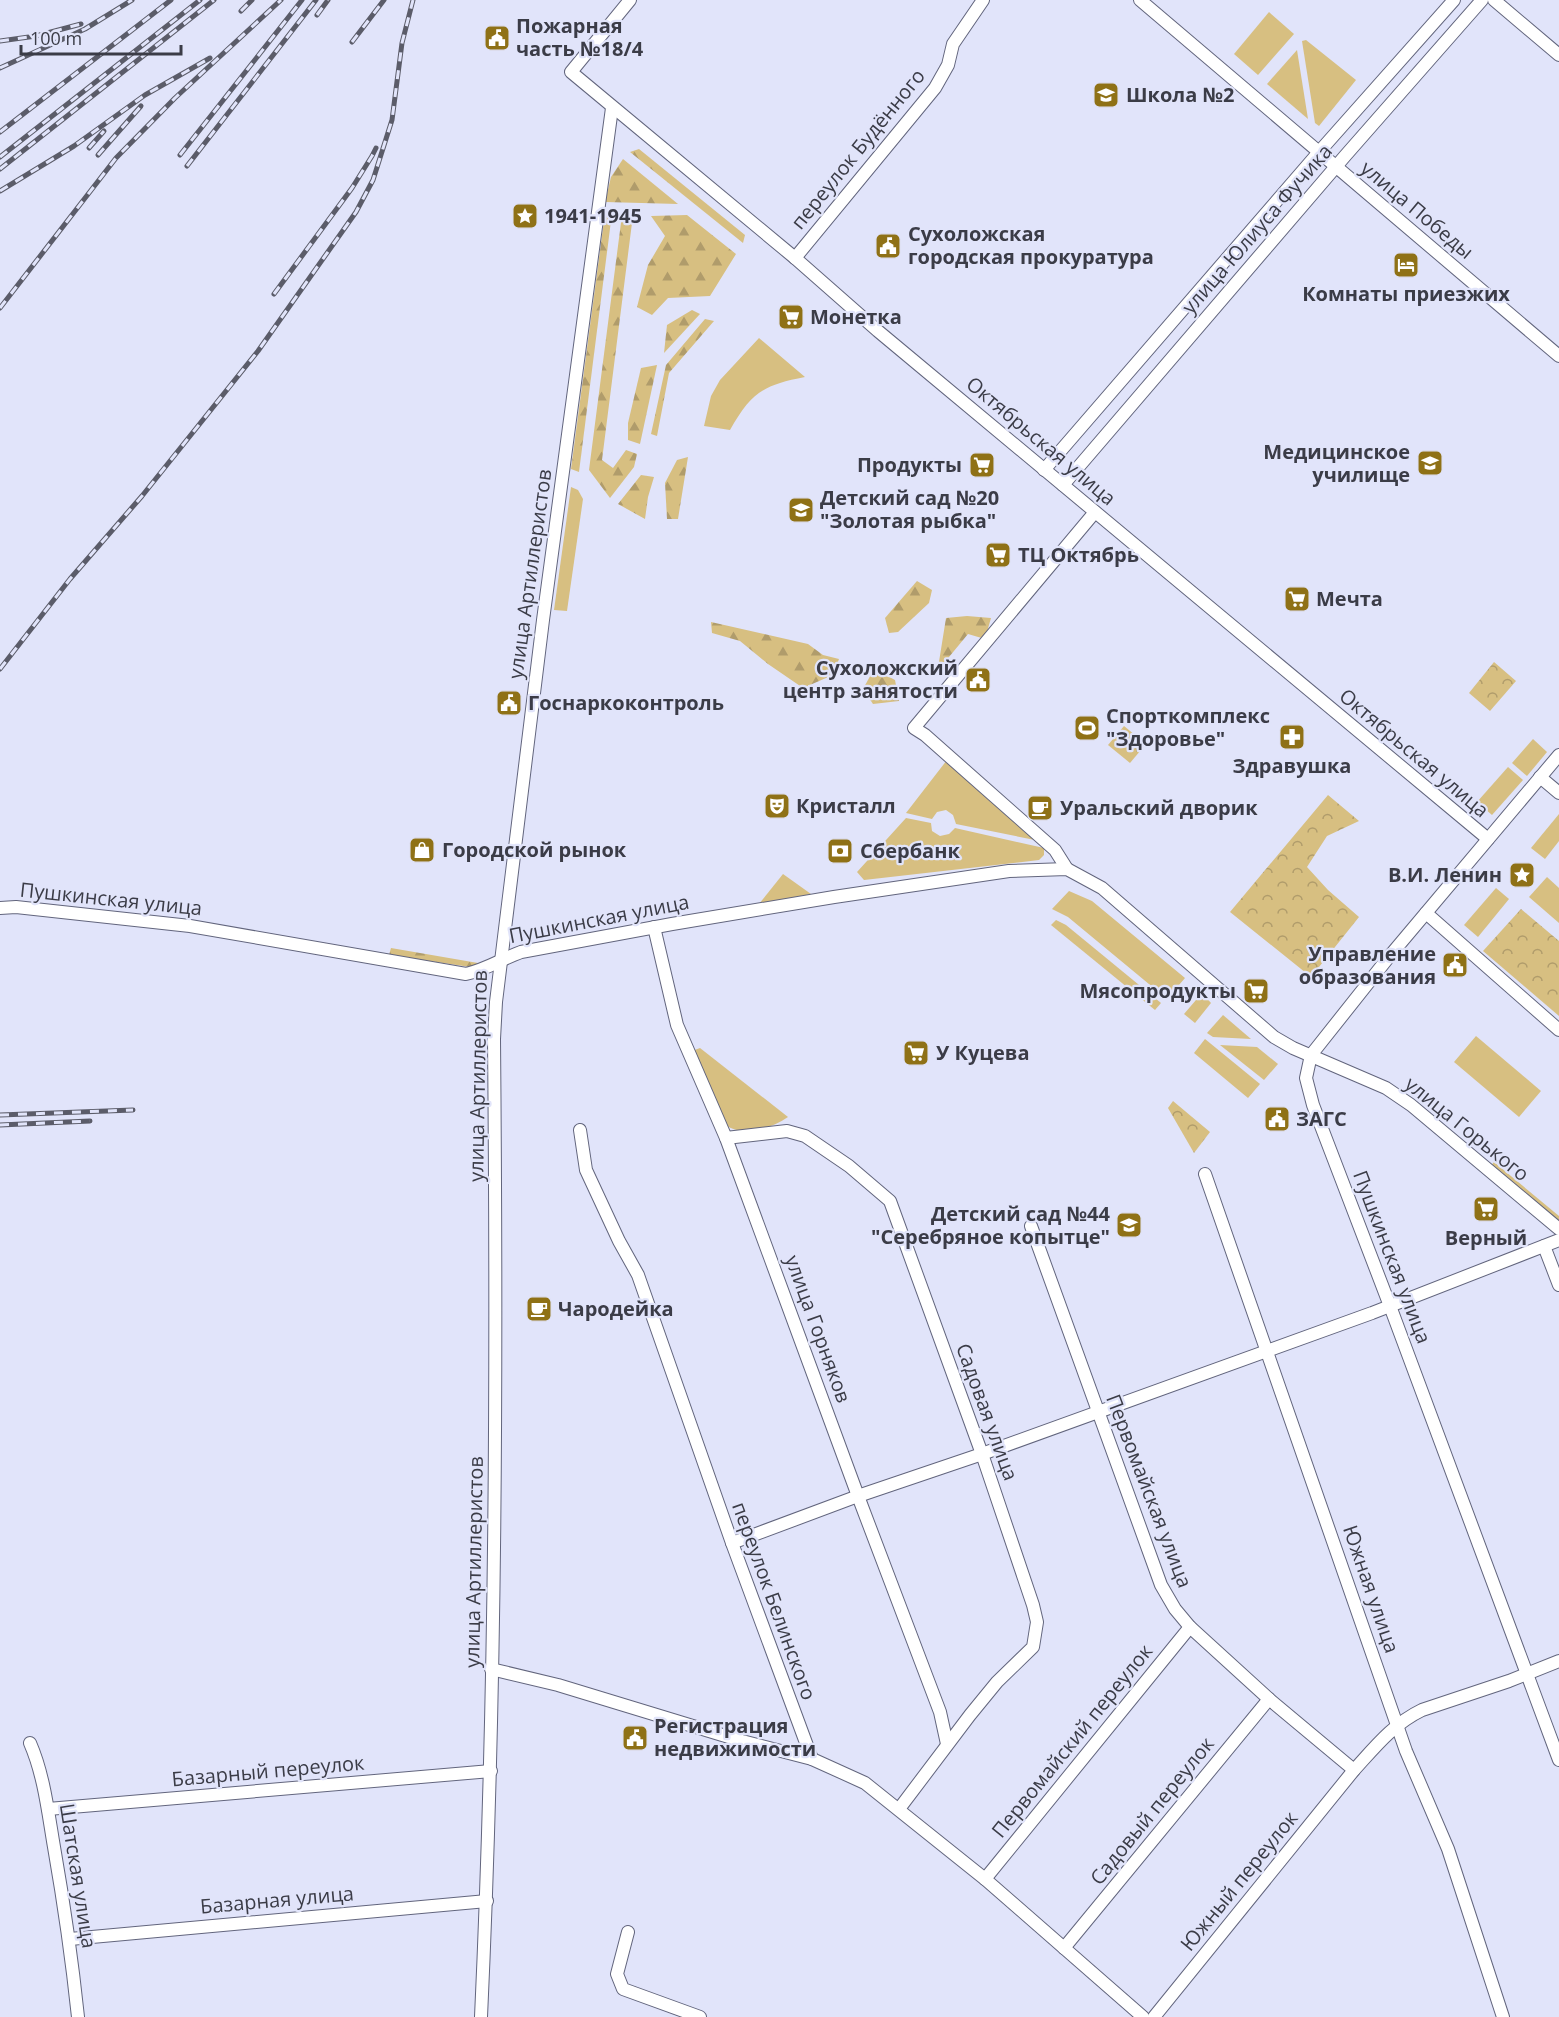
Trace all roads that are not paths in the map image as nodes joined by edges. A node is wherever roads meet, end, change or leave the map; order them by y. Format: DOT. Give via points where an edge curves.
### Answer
graph roads {
  1 [pos="630,0"];
  2 [pos="983,0"];
  3 [pos="1140,0"];
  4 [pos="1454,0"];
  5 [pos="1482,0"];
  6 [pos="1494,0"];
  7 [pos="1559,55"];
  8 [pos="612,108"];
  9 [pos="1319,152"];
  10 [pos="1336,167"];
  11 [pos="795,258"];
  12 [pos="1559,356"];
  13 [pos="1044,470"];
  14 [pos="1063,485"];
  15 [pos="1095,512"];
  16 [pos="1559,755"];
  17 [pos="1540,777"];
  18 [pos="1559,793"];
  19 [pos="1488,839"];
  20 [pos="1067,869"];
  21 [pos="0,908"];
  22 [pos="1426,913"];
  23 [pos="654,927"];
  24 [pos="499,960"];
  25 [pos="1559,1030"];
  26 [pos="1311,1055"];
  27 [pos="580,1130"];
  28 [pos="726,1138"];
  29 [pos="1205,1174"];
  30 [pos="1030,1226"];
  31 [pos="1559,1229"];
  32 [pos="1559,1240"];
  33 [pos="1544,1246"];
  34 [pos="1559,1285"];
  35 [pos="1390,1306"];
  36 [pos="1266,1350"];
  37 [pos="1098,1412"];
  38 [pos="982,1454"];
  39 [pos="858,1496"];
  40 [pos="732,1543"];
  41 [pos="1190,1627"];
  42 [pos="1559,1661"];
  43 [pos="491,1669"];
  44 [pos="1527,1674"];
  45 [pos="1269,1699"];
  46 [pos="1398,1724"];
  47 [pos="30,1743"];
  48 [pos="947,1744"];
  49 [pos="812,1759"];
  50 [pos="1559,1760"];
  51 [pos="1354,1770"];
  52 [pos="491,1771"];
  53 [pos="48,1809"];
  54 [pos="899,1809"];
  55 [pos="985,1879"];
  56 [pos="486,1901"];
  57 [pos="628,1932"];
  58 [pos="70,1939"];
  59 [pos="1064,1948"];
  60 [pos="78,2017"];
  61 [pos="481,2017"];
  62 [pos="700,2017"];
  63 [pos="1143,2017"];
  64 [pos="1154,2017"];
  65 [pos="1503,2017"];
  1 -- 8 [label="street, Октябрьская улица" via="571,72"];
  2 -- 11 [label="street, переулок Будённого" via="953,45 948,65 935,88"];
  3 -- 9 [label="street, улица Победы"];
  4 -- 9 [label="street, улица Юлиуса Фучика"];
  5 -- 10 [label="street, улица Юлиуса Фучика"];
  6 -- 7 [label="street"];
  8 -- 11 [label="street, Октябрьская улица"];
  8 -- 24 [label="street, улица Артиллеристов"];
  9 -- 10 [label="street, улица Победы"];
  9 -- 13 [label="street, улица Юлиуса Фучика"];
  10 -- 12 [label="street, улица Победы"];
  10 -- 14 [label="street, улица Юлиуса Фучика"];
  11 -- 13 [label="street, Октябрьская улица"];
  13 -- 14 [label="street, Октябрьская улица"];
  14 -- 15 [label="street, Октябрьская улица"];
  15 -- 19 [label="street, Октябрьская улица"];
  15 -- 20 [label="street" via="914,728 1055,850"];
  16 -- 17 [label="street"];
  17 -- 18 [label="street"];
  17 -- 19 [label="street"];
  19 -- 22 [label="street"];
  20 -- 23 [label="street, Пушкинская улица" via="1009,872"];
  20 -- 26 [label="street" via="1102,888 1274,1037"];
  21 -- 24 [label="street, Пушкинская улица" via="190,926 466,974"];
  22 -- 25 [label="street"];
  22 -- 26 [label="street"];
  23 -- 24 [label="street, Пушкинская улица" via="521,952"];
  23 -- 28 [label="street, улица Горняков" via="677,1024"];
  24 -- 43 [label="street, улица Артиллеристов" via="494,1039 496,1467"];
  26 -- 31 [label="street, улица Горького" via="1386,1088 1411,1105"];
  26 -- 35 [label="street, Пушкинская улица" via="1306,1078 1314,1106"];
  27 -- 40 [label="street, переулок Белинского" via="586,1170 638,1275"];
  28 -- 38 [label="street, Садовая улица" via="787,1131 805,1136 890,1201"];
  28 -- 39 [label="street, улица Горняков"];
  29 -- 36 [label="street, Южная улица"];
  30 -- 37 [label="street, Первомайская улица"];
  32 -- 33 [label="street"];
  33 -- 34 [label="street"];
  33 -- 35 [label="street"];
  35 -- 36 [label="street"];
  35 -- 44 [label="street, Пушкинская улица"];
  36 -- 37 [label="street"];
  36 -- 46 [label="street, Южная улица"];
  37 -- 38 [label="street"];
  37 -- 41 [label="street, Первомайская улица" via="1161,1586"];
  38 -- 39 [label="street"];
  38 -- 48 [label="street, Садовая улица" via="1037,1622 1033,1647 997,1682"];
  39 -- 40 [label="street"];
  39 -- 48 [label="street, улица Горняков" via="940,1712"];
  40 -- 49 [label="street, переулок Белинского"];
  41 -- 45 [label="street, Первомайская улица"];
  41 -- 55 [label="street, Первомайский переулок"];
  42 -- 44 [label="street, Южный переулок"];
  43 -- 49 [label="street"];
  43 -- 52 [label="street, улица Артиллеристов"];
  44 -- 46 [label="street, Южный переулок" via="1422,1710"];
  44 -- 50 [label="street, Пушкинская улица"];
  45 -- 51 [label="street, Первомайская улица"];
  45 -- 59 [label="street, Садовый переулок"];
  46 -- 51 [label="street, Южный переулок"];
  46 -- 65 [label="street, Южная улица" via="1448,1849"];
  47 -- 53 [label="street, Шатская улица"];
  48 -- 54 [label="street"];
  49 -- 54 [label="street" via="865,1783"];
  51 -- 64 [label="street, Южный переулок"];
  52 -- 53 [label="street, Базарный переулок"];
  52 -- 56 [label="street, улица Артиллеристов"];
  53 -- 58 [label="street, Шатская улица"];
  54 -- 55 [label="street"];
  55 -- 59 [label="street"];
  56 -- 58 [label="street, Базарная улица"];
  56 -- 61 [label="street, улица Артиллеристов"];
  57 -- 62 [label="street" via="617,1974 623,1989"];
  58 -- 60 [label="street, Шатская улица"];
  59 -- 63 [label="street"];
}
